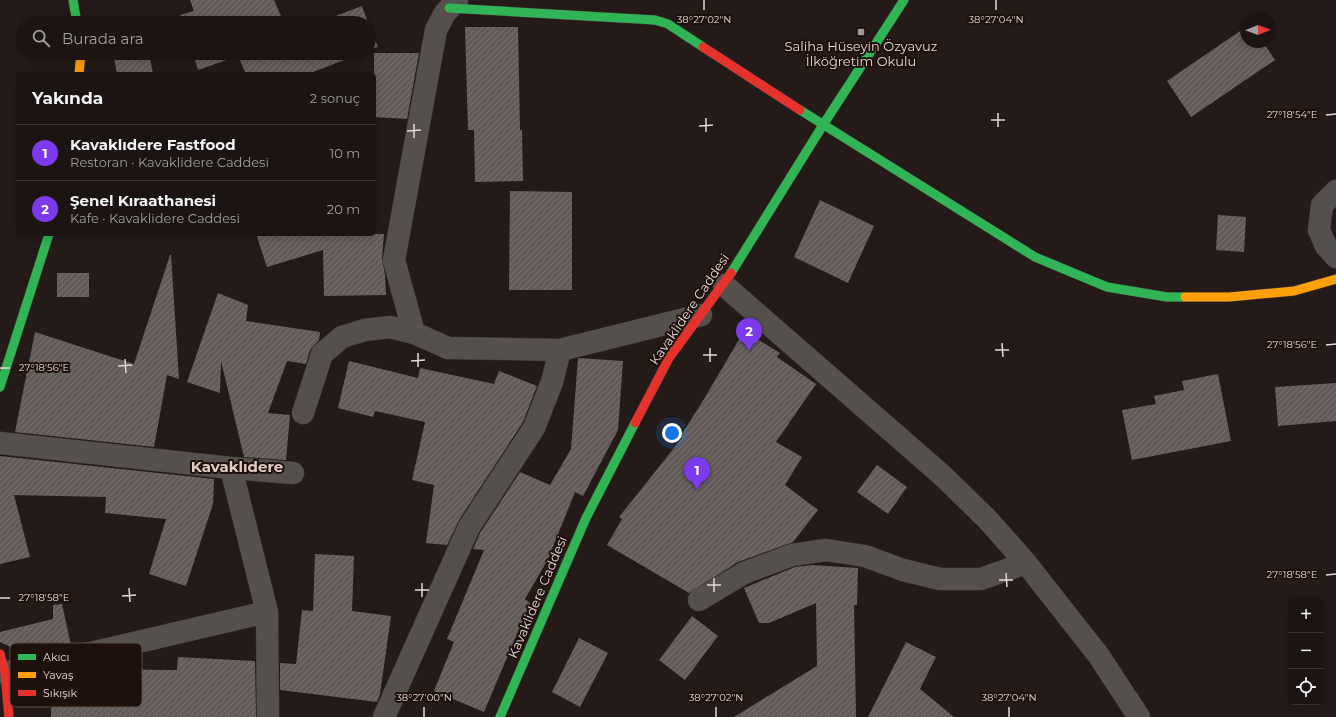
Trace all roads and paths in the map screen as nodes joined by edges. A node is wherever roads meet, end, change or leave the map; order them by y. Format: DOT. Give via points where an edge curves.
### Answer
graph roads {
  1 [pos="74,0"];
  2 [pos="904,0"];
  3 [pos="453,4"];
  4 [pos="76,16"];
  5 [pos="80,60"];
  6 [pos="79,72"];
  7 [pos="823,125"];
  8 [pos="1336,191"];
  9 [pos="48,236"];
  10 [pos="1336,257"];
  11 [pos="1336,279"];
  12 [pos="724,284"];
  13 [pos="701,315"];
  14 [pos="414,332"];
  15 [pos="560,350"];
  16 [pos="0,387"];
  17 [pos="303,413"];
  18 [pos="0,443"];
  19 [pos="231,468"];
  20 [pos="293,473"];
  21 [pos="1026,563"];
  22 [pos="699,600"];
  23 [pos="267,612"];
  24 [pos="110,643"];
  25 [pos="3,664"];
  26 [pos="9,717"];
  27 [pos="268,717"];
  28 [pos="384,717"];
  29 [pos="500,717"];
  30 [pos="1139,717"];
  1 -- 4 [label="street"];
  2 -- 7 [label="street, Kavaklidere Caddesi"];
  3 -- 7 [label="street" via="656,20 668,24"];
  3 -- 14 [label="street" via="436,30 394,260"];
  5 -- 6 [label="street"];
  7 -- 11 [label="street" via="1035,257 1107,286 1167,297 1229,297 1294,291"];
  7 -- 12 [label="street, Kavaklidere Caddesi"];
  8 -- 10 [label="street" via="1322,204 1319,230 1326,246"];
  9 -- 16 [label="street"];
  12 -- 13 [label="street, Kavaklidere Caddesi"];
  12 -- 21 [label="street" via="943,476 988,520"];
  13 -- 15 [label="street"];
  13 -- 29 [label="street, Kavaklidere Caddesi" via="669,358 586,518"];
  14 -- 15 [label="street" via="448,348"];
  14 -- 17 [label="street" via="390,327 365,330 342,337 322,354"];
  15 -- 28 [label="street" via="552,382 534,428 469,527"];
  18 -- 19 [label="street"];
  19 -- 20 [label="street"];
  19 -- 23 [label="street"];
  21 -- 22 [label="street" via="981,579 940,579 903,570 865,556 826,550 792,555 744,573"];
  21 -- 30 [label="street" via="1099,656"];
  23 -- 24 [label="street"];
  23 -- 27 [label="street"];
  25 -- 26 [label="street"];
}
